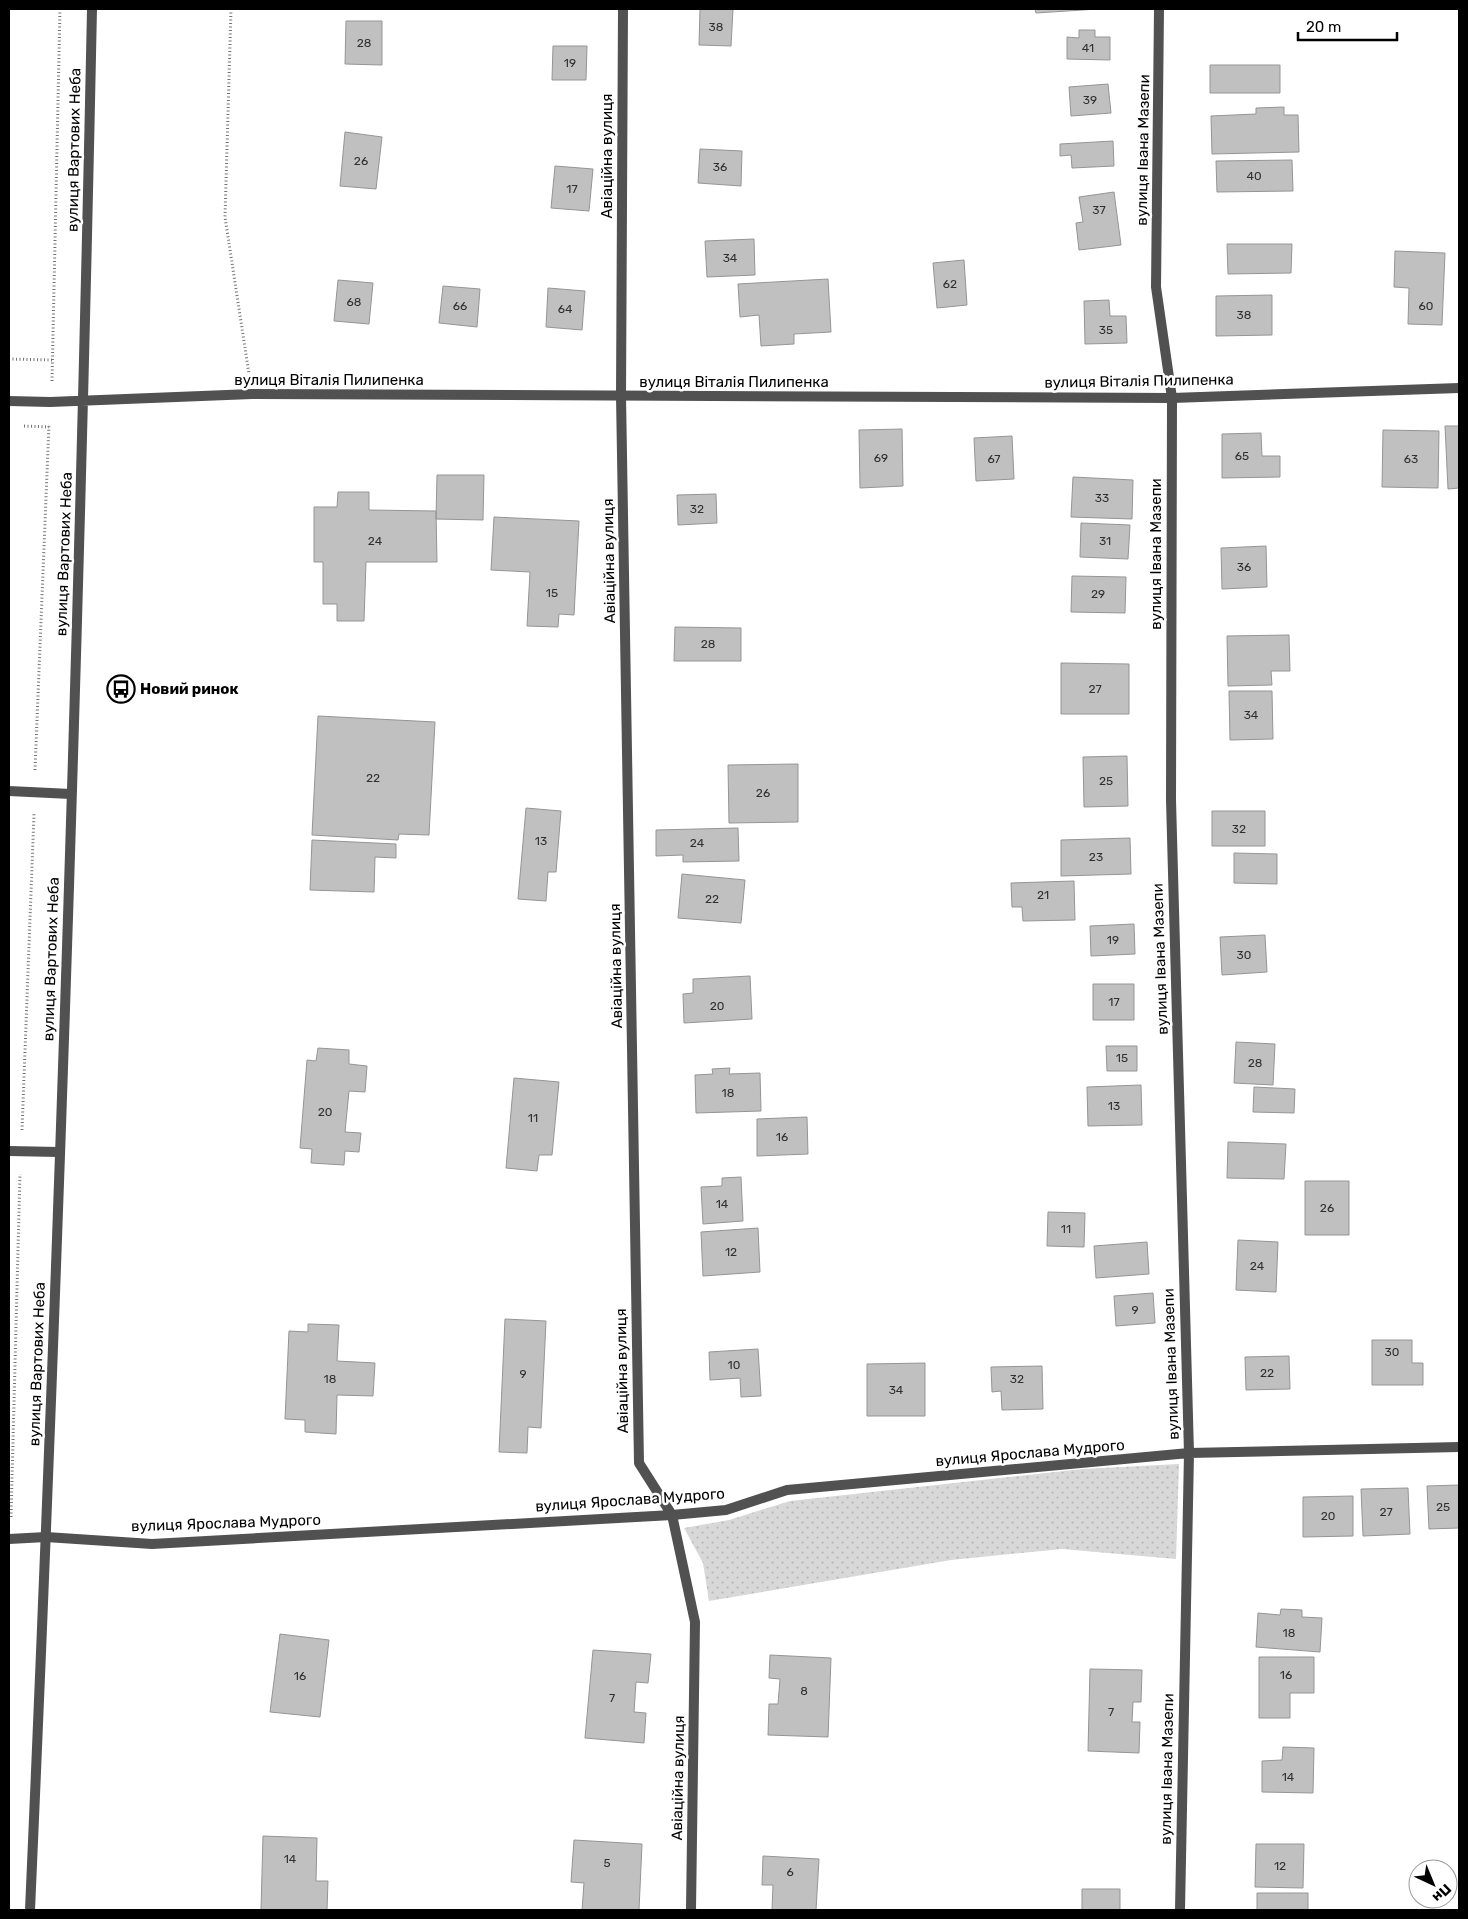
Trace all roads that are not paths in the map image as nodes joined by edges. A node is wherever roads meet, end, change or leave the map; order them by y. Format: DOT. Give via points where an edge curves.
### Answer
graph roads {
  1 [pos="92,9"];
  2 [pos="623,9"];
  3 [pos="1159,9"];
  4 [pos="1459,388"];
  5 [pos="621,396"];
  6 [pos="1172,398"];
  7 [pos="84,399"];
  8 [pos="9,401"];
  9 [pos="9,791"];
  10 [pos="71,794"];
  11 [pos="9,1151"];
  12 [pos="59,1152"];
  13 [pos="1459,1447"];
  14 [pos="1188,1453"];
  15 [pos="672,1515"];
  16 [pos="46,1537"];
  17 [pos="9,1539"];
  18 [pos="30,1910"];
  19 [pos="691,1910"];
  20 [pos="1180,1910"];
  1 -- 7 [label="street, вулиця Вартових Неба"];
  2 -- 5 [label="street, Авіаційна вулиця"];
  3 -- 6 [label="street, вулиця Івана Мазепи" via="1156,287"];
  4 -- 6 [label="street, вулиця Віталія Пилипенка"];
  5 -- 6 [label="street, вулиця Віталія Пилипенка"];
  5 -- 7 [label="street, вулиця Віталія Пилипенка" via="252,394"];
  5 -- 15 [label="street, Авіаційна вулиця" via="639,1462"];
  6 -- 14 [label="street, вулиця Івана Мазепи" via="1171,800"];
  7 -- 8 [label="street, вулиця Віталія Пилипенка"];
  7 -- 10 [label="street, вулиця Вартових Неба"];
  9 -- 10 [label="street"];
  10 -- 12 [label="street, вулиця Вартових Неба"];
  11 -- 12 [label="street"];
  12 -- 16 [label="street, вулиця Вартових Неба"];
  13 -- 14 [label="street, вулиця Ярослава Мудрого"];
  14 -- 15 [label="street, вулиця Ярослава Мудрого" via="787,1490 726,1510"];
  14 -- 20 [label="street, вулиця Івана Мазепи"];
  15 -- 16 [label="street, вулиця Ярослава Мудрого" via="152,1544"];
  15 -- 19 [label="street, Авіаційна вулиця" via="695,1622"];
  16 -- 17 [label="street, вулиця Ярослава Мудрого"];
  16 -- 18 [label="street, вулиця Вартових Неба"];
}
